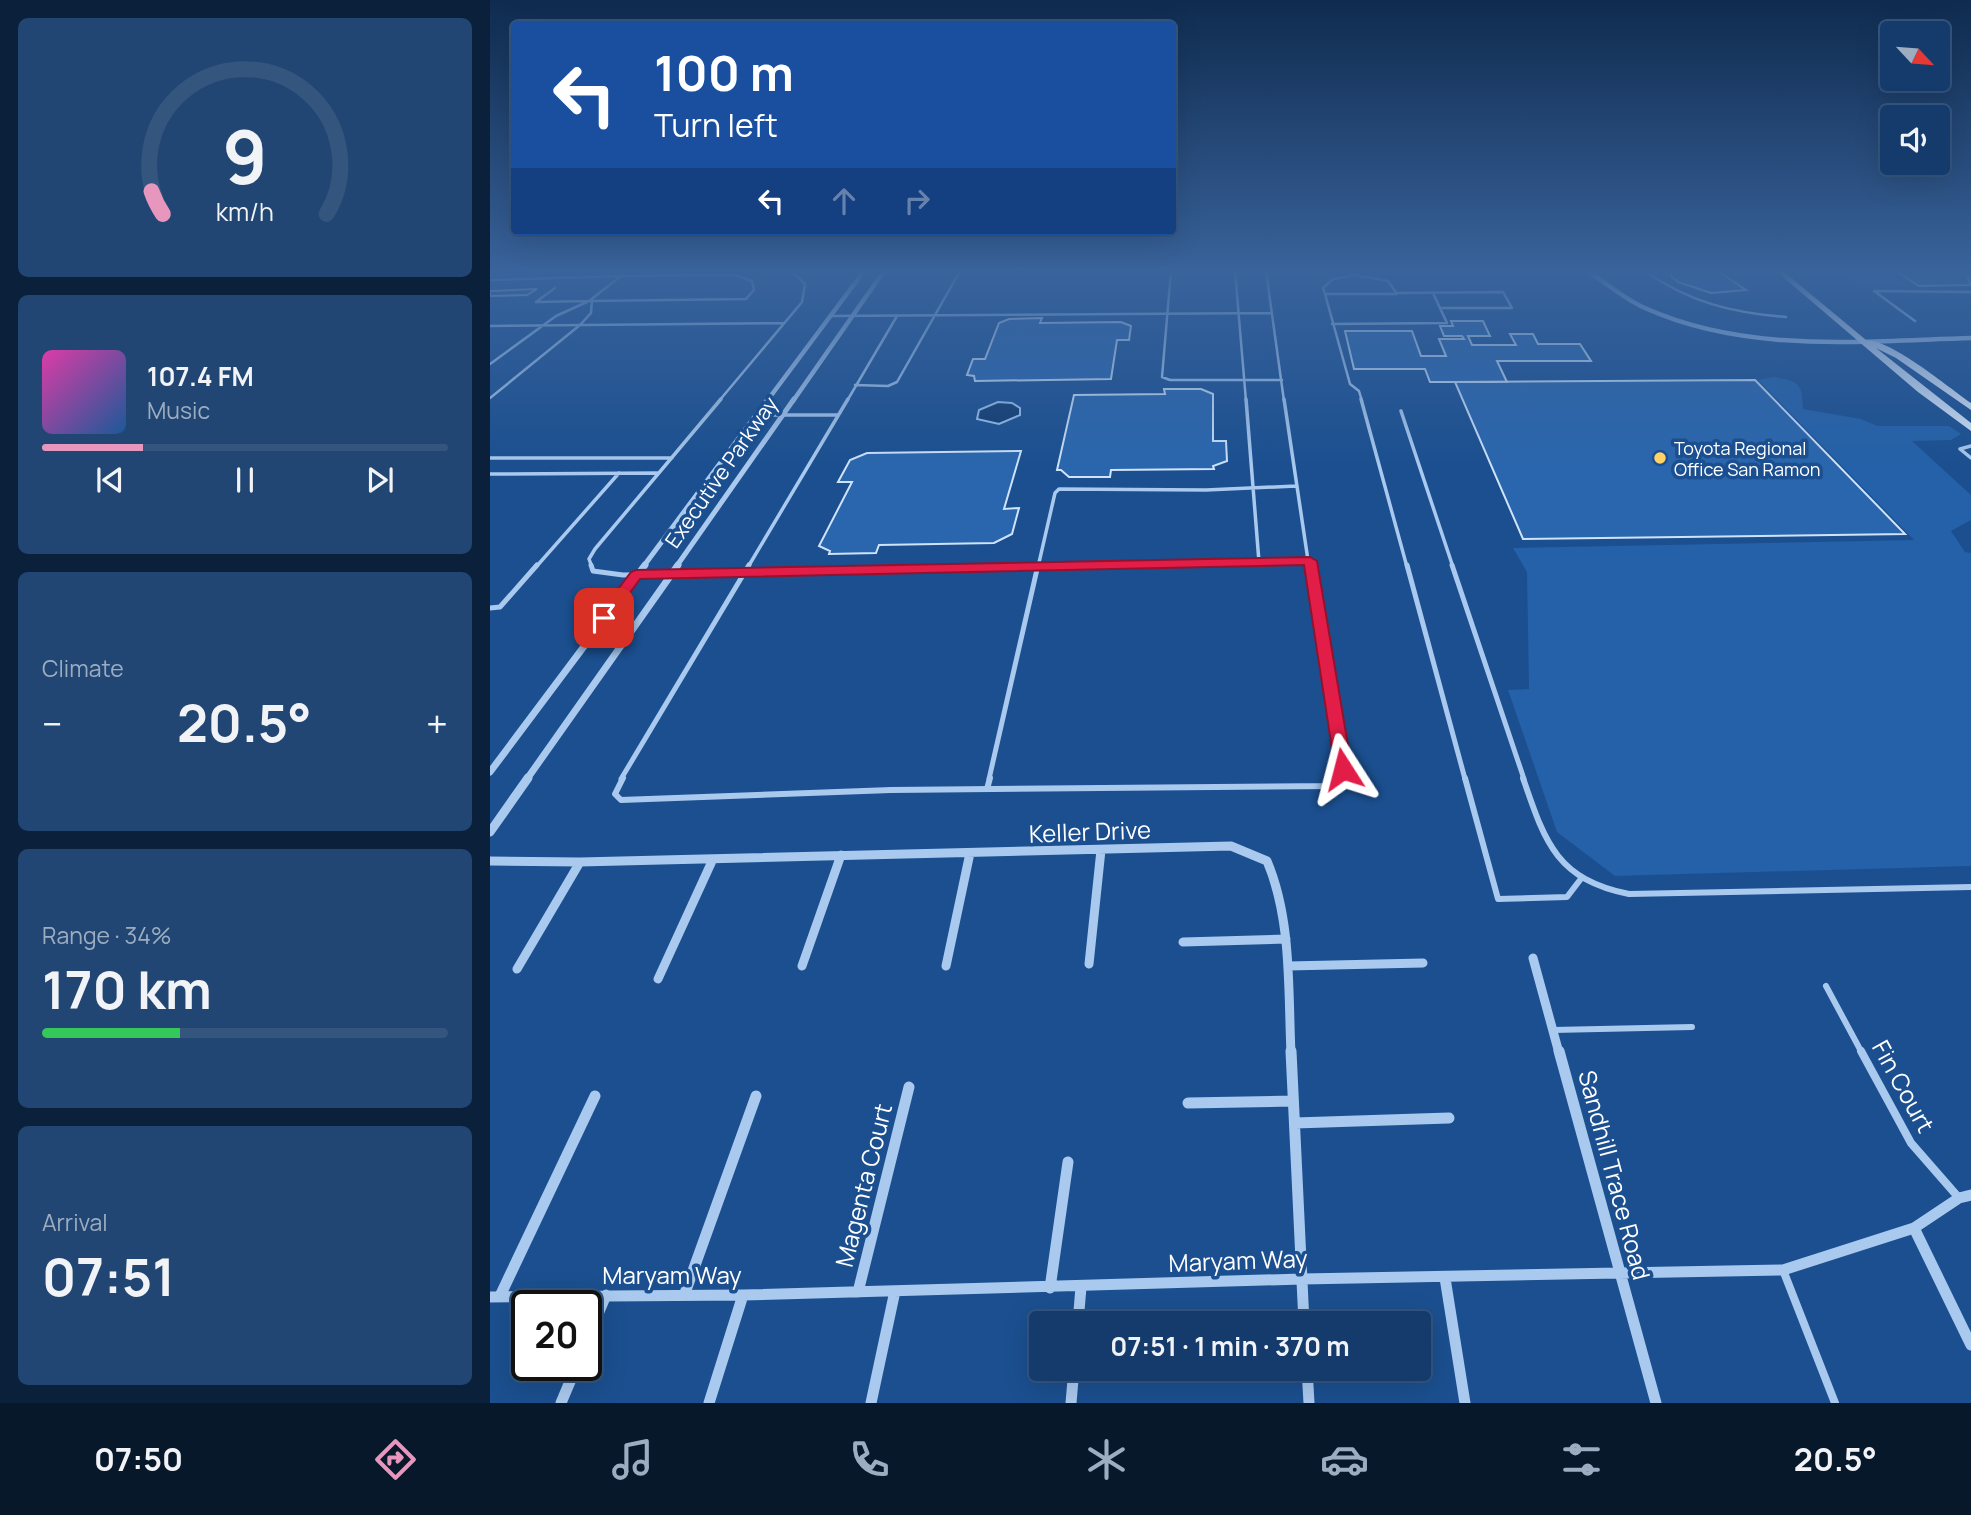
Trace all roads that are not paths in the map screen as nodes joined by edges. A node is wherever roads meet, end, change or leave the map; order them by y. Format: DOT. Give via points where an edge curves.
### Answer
graph roads {
  1 [pos="526,336"];
  2 [pos="566,336"];
  3 [pos="773,336"];
  4 [pos="815,336"];
  5 [pos="837,336"];
  6 [pos="885,336"];
  7 [pos="925,336"];
  8 [pos="1165,336"];
  9 [pos="1240,336"];
  10 [pos="1275,336"];
  11 [pos="1336,336"];
  12 [pos="1759,336"];
  13 [pos="1860,336"];
  14 [pos="1971,338"];
  15 [pos="1864,340"];
  16 [pos="490,364"];
  17 [pos="1244,379"];
  18 [pos="1282,380"];
  19 [pos="855,386"];
  20 [pos="490,398"];
  21 [pos="1971,407"];
  22 [pos="1401,411"];
  23 [pos="756,415"];
  24 [pos="782,415"];
  25 [pos="837,415"];
  26 [pos="1971,428"];
  27 [pos="1971,446"];
  28 [pos="490,458"];
  29 [pos="673,458"];
  30 [pos="1971,458"];
  31 [pos="619,473"];
  32 [pos="657,473"];
  33 [pos="490,474"];
  34 [pos="1296,486"];
  35 [pos="1252,489"];
  36 [pos="1310,561"];
  37 [pos="1259,562"];
  38 [pos="1039,567"];
  39 [pos="743,572"];
  40 [pos="671,574"];
  41 [pos="636,575"];
  42 [pos="490,608"];
  43 [pos="490,772"];
  44 [pos="987,789"];
  45 [pos="490,832"];
  46 [pos="1101,850"];
  47 [pos="970,853"];
  48 [pos="841,855"];
  49 [pos="713,859"];
  50 [pos="490,861"];
  51 [pos="580,862"];
  52 [pos="1580,880"];
  53 [pos="1971,887"];
  54 [pos="1286,939"];
  55 [pos="1183,942"];
  56 [pos="1533,958"];
  57 [pos="1423,963"];
  58 [pos="1089,964"];
  59 [pos="802,966"];
  60 [pos="946,966"];
  61 [pos="1288,966"];
  62 [pos="517,969"];
  63 [pos="658,979"];
  64 [pos="1826,986"];
  65 [pos="1692,1027"];
  66 [pos="1553,1030"];
  67 [pos="909,1087"];
  68 [pos="596,1096"];
  69 [pos="756,1096"];
  70 [pos="1293,1101"];
  71 [pos="1188,1103"];
  72 [pos="1449,1118"];
  73 [pos="1295,1123"];
  74 [pos="1068,1163"];
  75 [pos="1965,1197"];
  76 [pos="1914,1228"];
  77 [pos="1783,1270"];
  78 [pos="1620,1274"];
  79 [pos="1445,1278"];
  80 [pos="1301,1279"];
  81 [pos="1051,1287"];
  82 [pos="1081,1287"];
  83 [pos="895,1291"];
  84 [pos="858,1292"];
  85 [pos="685,1293"];
  86 [pos="606,1295"];
  87 [pos="743,1295"];
  88 [pos="495,1296"];
  89 [pos="602,1304"];
  90 [pos="1079,1311"];
  91 [pos="1303,1311"];
  92 [pos="1971,1345"];
  93 [pos="570,1381"];
  94 [pos="1073,1381"];
  95 [pos="1308,1381"];
  96 [pos="561,1403"];
  97 [pos="709,1403"];
  98 [pos="871,1403"];
  99 [pos="1071,1403"];
  100 [pos="1309,1403"];
  101 [pos="1465,1403"];
  102 [pos="1656,1403"];
  103 [pos="1835,1403"];
  1 -- 16 [label="lane"];
  2 -- 20 [label="lane"];
  3 -- 29 [label="lane"];
  4 -- 23 [label="street, Executive Parkway"];
  5 -- 24 [label="street, Executive Parkway"];
  6 -- 19 [label="lane"];
  7 -- 19 [label="lane" via="897,382"];
  8 -- 17 [label="lane" via="1162,377"];
  9 -- 17 [label="lane"];
  10 -- 18 [label="lane"];
  11 -- 52 [label="lane" via="1350,384 1359,391 1363,404 1498,899 1567,897"];
  12 -- 15 [label="street"];
  13 -- 15 [label="main road"];
  14 -- 15 [label="street"];
  15 -- 21 [label="main road" via="1899,356"];
  15 -- 26 [label="main road" via="1879,357"];
  17 -- 18 [label="lane"];
  17 -- 35 [label="lane"];
  18 -- 34 [label="lane"];
  19 -- 25 [label="lane"];
  22 -- 52 [label="lane" via="1543,837 1562,865"];
  23 -- 24 [label="lane"];
  23 -- 41 [label="street, Executive Parkway"];
  24 -- 25 [label="lane"];
  24 -- 40 [label="street, Executive Parkway"];
  25 -- 39 [label="lane"];
  27 -- 30 [label="lane" via="1960,449"];
  28 -- 29 [label="lane"];
  29 -- 32 [label="lane"];
  31 -- 32 [label="lane"];
  31 -- 33 [label="lane"];
  31 -- 42 [label="lane" via="500,607"];
  32 -- 41 [label="lane" via="589,559 593,571 601,575"];
  34 -- 35 [label="lane"];
  34 -- 36 [label="lane"];
  35 -- 37 [label="lane"];
  35 -- 38 [label="lane" via="1059,489"];
  36 -- 37 [label="lane"];
  36 -- 44 [label="lane" via="1343,769 1333,786"];
  37 -- 38 [label="lane"];
  38 -- 39 [label="lane"];
  38 -- 44 [label="lane"];
  39 -- 40 [label="lane"];
  39 -- 44 [label="lane" via="620,782 615,794 621,800"];
  40 -- 41 [label="lane"];
  40 -- 45 [label="street, Executive Parkway"];
  41 -- 43 [label="street, Executive Parkway"];
  46 -- 47 [label="street, Keller Drive"];
  46 -- 54 [label="street, Keller Drive" via="1231,846 1254,853 1267,860 1273,875"];
  46 -- 58 [label="street"];
  47 -- 48 [label="street, Keller Drive"];
  47 -- 60 [label="street"];
  48 -- 49 [label="street, Keller Drive"];
  48 -- 59 [label="street"];
  49 -- 51 [label="street, Keller Drive"];
  49 -- 63 [label="street"];
  50 -- 51 [label="street, Keller Drive"];
  51 -- 62 [label="street"];
  52 -- 53 [label="lane" via="1629,894"];
  54 -- 55 [label="street"];
  54 -- 61 [label="street, Keller Drive"];
  56 -- 66 [label="street, Sandhill Trace Road"];
  57 -- 61 [label="street"];
  61 -- 70 [label="street, Keller Drive"];
  64 -- 75 [label="lane, Fin Court" via="1912,1143"];
  65 -- 66 [label="lane"];
  66 -- 78 [label="street, Sandhill Trace Road"];
  67 -- 84 [label="street, Magenta Court"];
  68 -- 88 [label="street"];
  69 -- 85 [label="street"];
  70 -- 71 [label="street"];
  70 -- 73 [label="street, Keller Drive"];
  72 -- 73 [label="street"];
  73 -- 80 [label="street, Keller Drive"];
  74 -- 81 [label="street"];
  75 -- 76 [label="street, Maryam Way"];
  76 -- 77 [label="street, Maryam Way"];
  76 -- 92 [label="street"];
  77 -- 78 [label="street, Maryam Way"];
  77 -- 103 [label="lane"];
  78 -- 79 [label="street, Maryam Way"];
  78 -- 102 [label="street, Sandhill Trace Road"];
  79 -- 80 [label="street, Maryam Way"];
  79 -- 101 [label="street"];
  80 -- 82 [label="street, Maryam Way"];
  80 -- 91 [label="street, Keller Drive"];
  81 -- 82 [label="street, Maryam Way"];
  81 -- 83 [label="street, Maryam Way"];
  82 -- 90 [label="street"];
  83 -- 84 [label="street, Maryam Way"];
  83 -- 98 [label="street"];
  84 -- 87 [label="street, Maryam Way"];
  85 -- 86 [label="street, Maryam Way"];
  85 -- 87 [label="street, Maryam Way"];
  86 -- 88 [label="street, Maryam Way"];
  86 -- 89 [label="street"];
  87 -- 97 [label="street"];
  93 -- 96 [label="street"];
  94 -- 99 [label="street"];
  95 -- 100 [label="street"];
}
